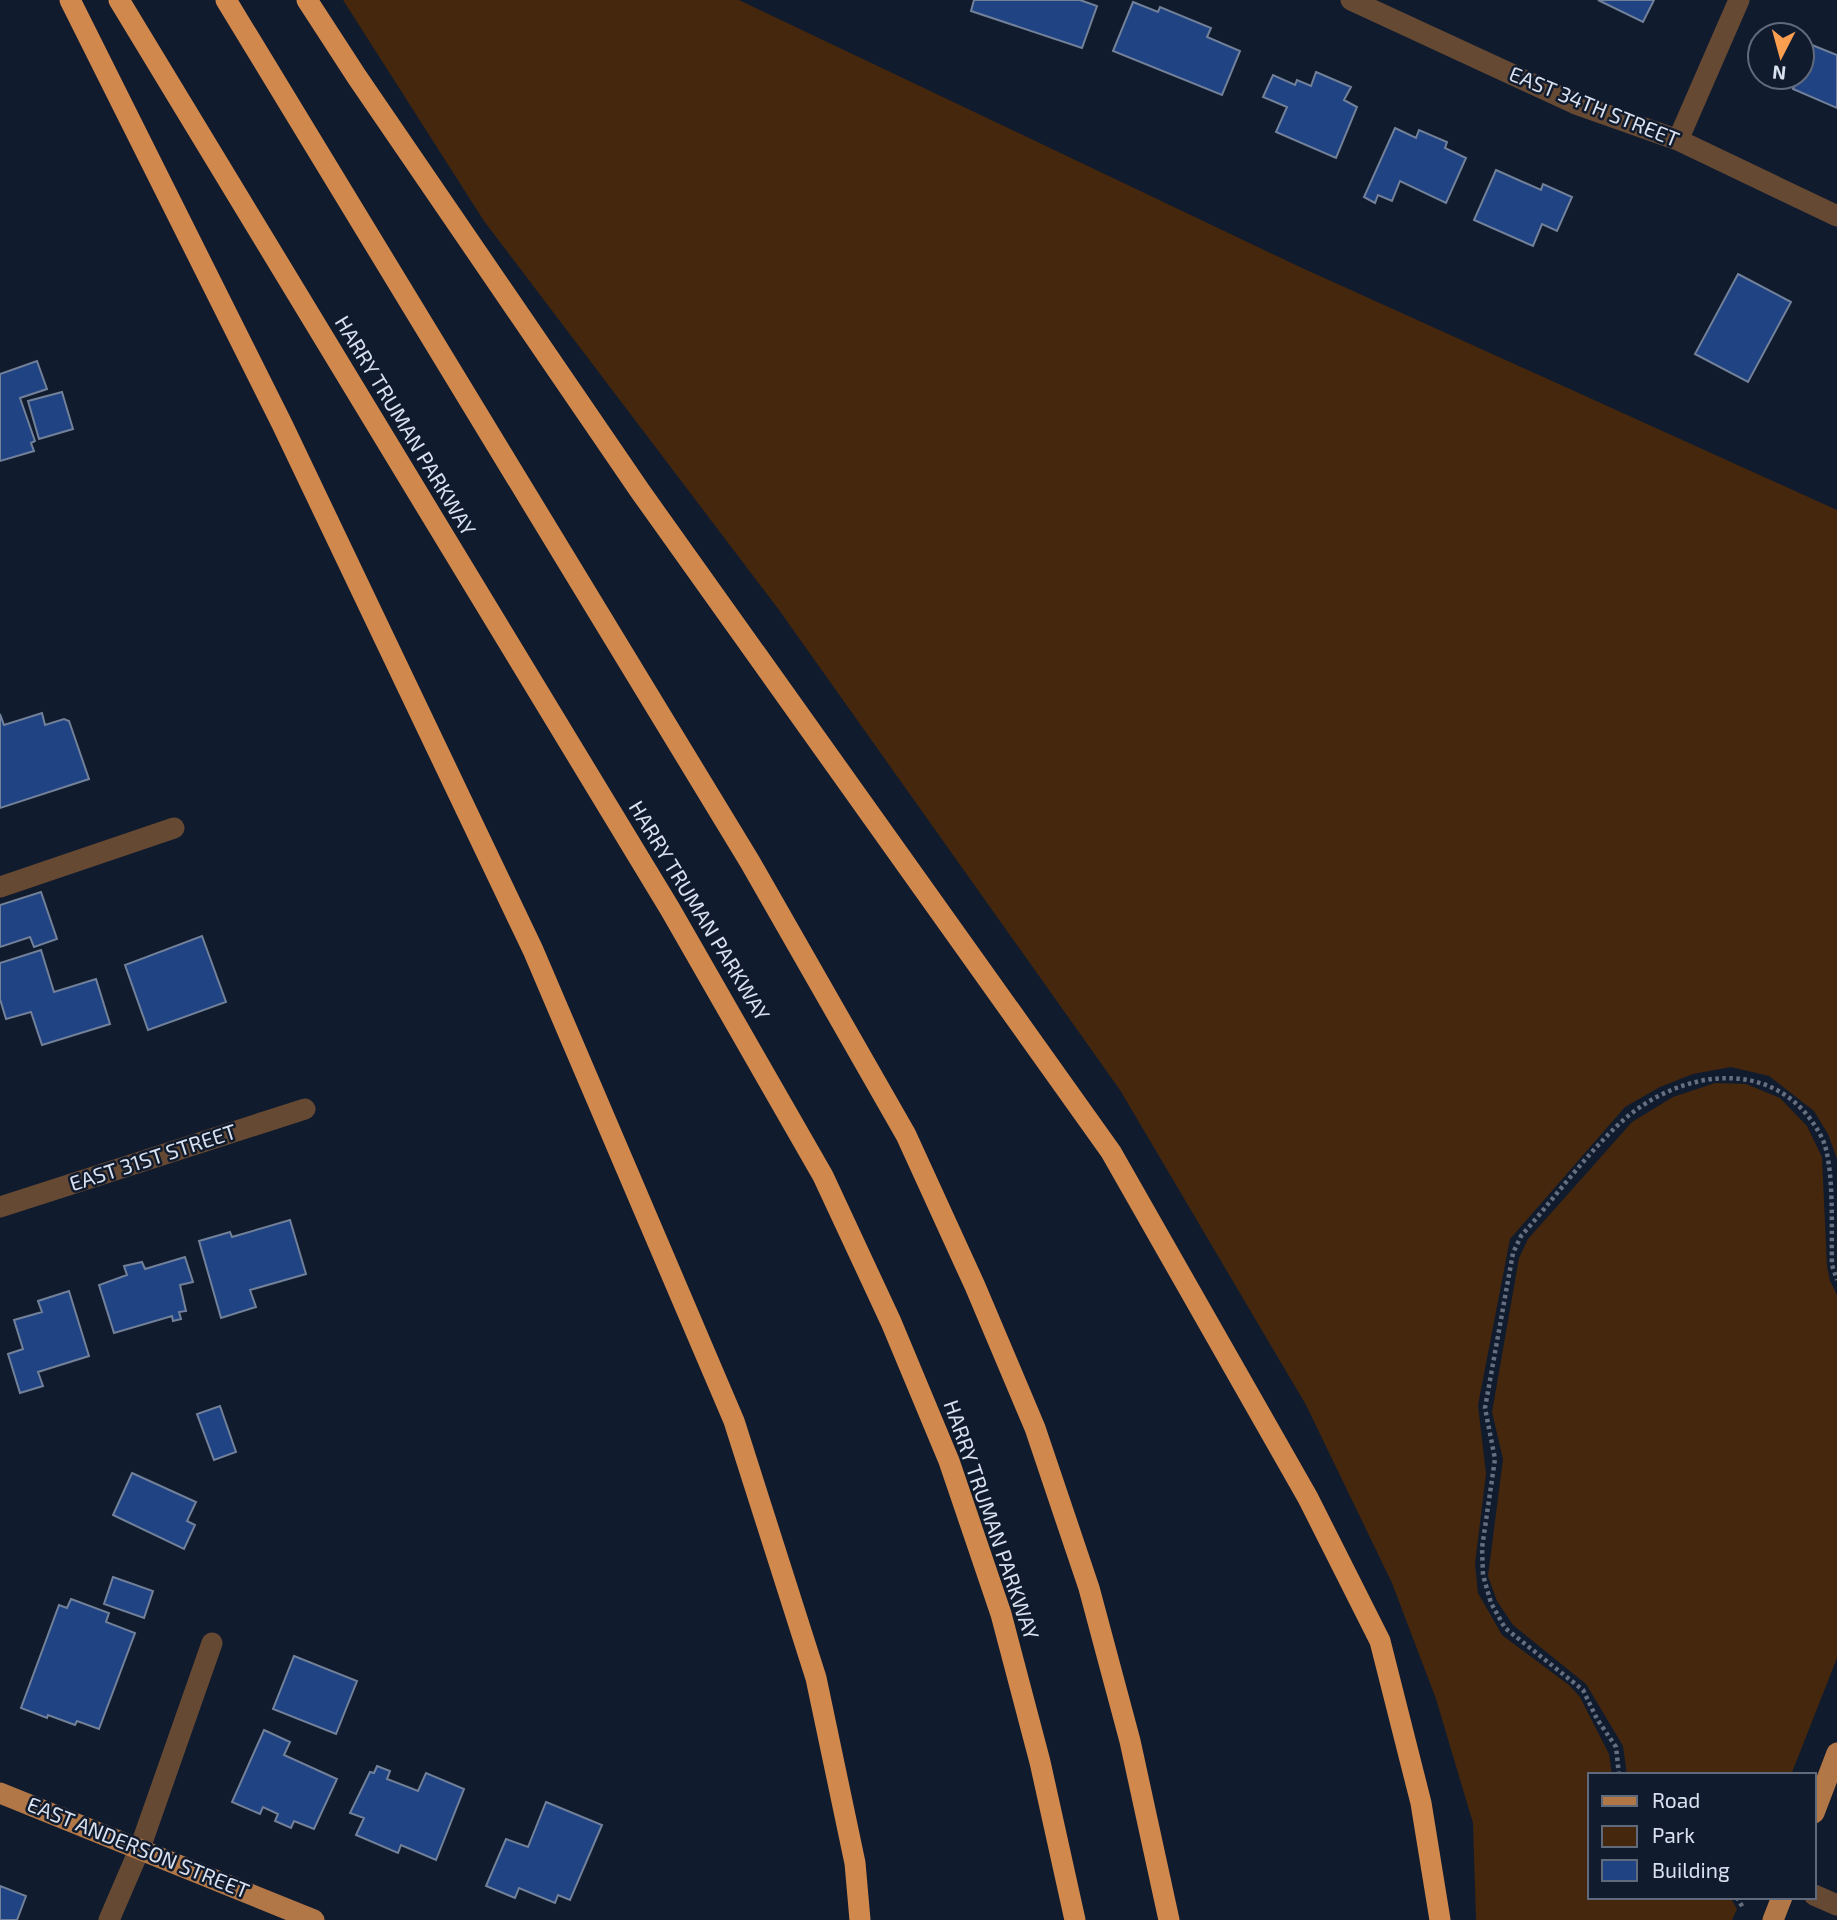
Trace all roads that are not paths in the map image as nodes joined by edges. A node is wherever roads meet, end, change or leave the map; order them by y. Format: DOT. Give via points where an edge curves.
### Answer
graph roads {
  1 [pos="69,0"];
  2 [pos="120,0"];
  3 [pos="226,0"];
  4 [pos="307,0"];
  5 [pos="1351,0"];
  6 [pos="1740,0"];
  7 [pos="1678,140"];
  8 [pos="1837,216"];
  9 [pos="174,828"];
  10 [pos="0,887"];
  11 [pos="306,1109"];
  12 [pos="0,1207"];
  13 [pos="212,1643"];
  14 [pos="1837,1753"];
  15 [pos="0,1793"];
  16 [pos="1816,1808"];
  17 [pos="140,1849"];
  18 [pos="855,1863"];
  19 [pos="1816,1896"];
  20 [pos="1781,1899"];
  21 [pos="1837,1905"];
  22 [pos="109,1920"];
  23 [pos="314,1920"];
  24 [pos="846,1920"];
  25 [pos="860,1920"];
  26 [pos="1074,1920"];
  27 [pos="1169,1920"];
  28 [pos="1440,1920"];
  29 [pos="1773,1920"];
  1 -- 18 [label="highway" via="282,424 533,950 734,1421 817,1678"];
  2 -- 26 [label="highway, HARRY TRUMAN PARKWAY" via="670,909 823,1176 891,1322 953,1474 1012,1655 1041,1762"];
  3 -- 27 [label="highway" via="750,862 906,1135 1035,1428 1089,1588 1130,1741"];
  4 -- 28 [label="highway" via="640,491 1111,1152 1308,1498 1380,1641 1421,1803"];
  5 -- 7 [label="street, EAST 34TH STREET" via="1576,104"];
  6 -- 7 [label="street"];
  7 -- 8 [label="street, EAST 34TH STREET"];
  9 -- 10 [label="street"];
  11 -- 12 [label="street, EAST 31ST STREET"];
  13 -- 17 [label="street"];
  14 -- 16 [label="main road"];
  15 -- 17 [label="main road, EAST ANDERSON STREET"];
  17 -- 22 [label="street"];
  17 -- 23 [label="main road, EAST ANDERSON STREET"];
  18 -- 24 [label="highway"];
  18 -- 25 [label="highway"];
  19 -- 21 [label="street"];
  20 -- 29 [label="main road"];
}
